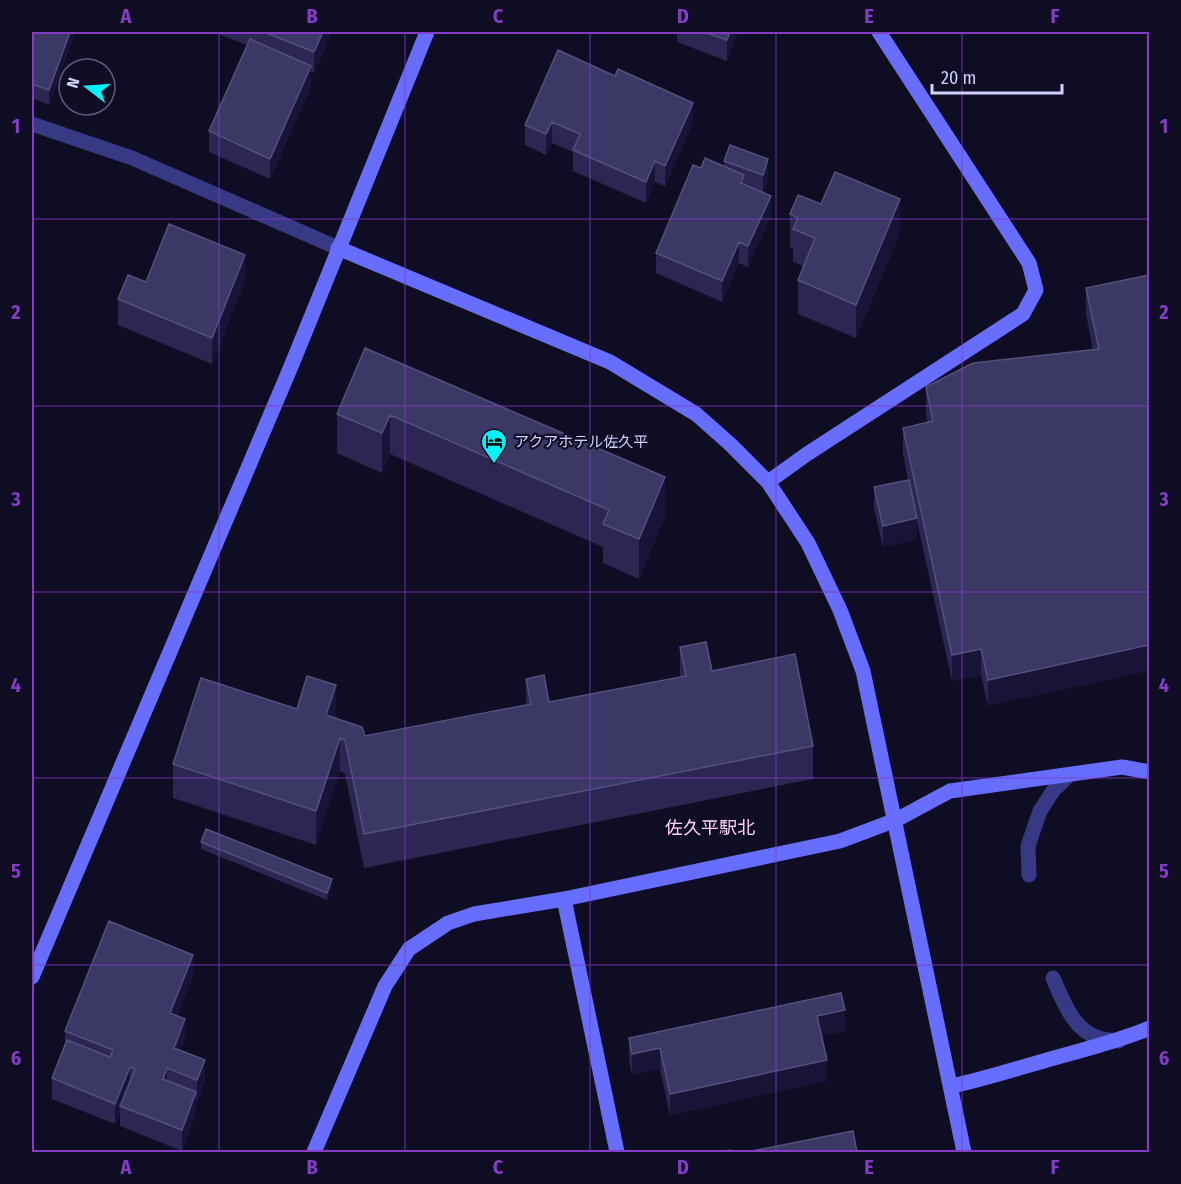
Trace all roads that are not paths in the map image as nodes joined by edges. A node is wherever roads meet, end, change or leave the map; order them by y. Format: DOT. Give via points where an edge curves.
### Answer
graph roads {
  1 [pos="427,32"];
  2 [pos="879,32"];
  3 [pos="32,124"];
  4 [pos="338,248"];
  5 [pos="768,482"];
  6 [pos="1149,771"];
  7 [pos="1069,775"];
  8 [pos="896,820"];
  9 [pos="1029,875"];
  10 [pos="564,899"];
  11 [pos="32,977"];
  12 [pos="1053,978"];
  13 [pos="1149,1028"];
  14 [pos="1119,1041"];
  15 [pos="952,1086"];
  16 [pos="314,1152"];
  17 [pos="617,1152"];
  18 [pos="964,1152"];
  1 -- 4 [label="street"];
  2 -- 5 [label="street" via="1029,263 1036,290 1023,314"];
  3 -- 4 [label="street" via="132,158"];
  4 -- 5 [label="street" via="610,362 696,414"];
  4 -- 11 [label="street"];
  5 -- 8 [label="street" via="808,543 840,610 863,671"];
  6 -- 7 [label="street" via="1122,767"];
  7 -- 8 [label="street" via="950,791"];
  7 -- 9 [label="street" via="1040,811 1028,846"];
  8 -- 10 [label="street" via="840,841"];
  8 -- 15 [label="street"];
  10 -- 16 [label="street" via="474,914 448,923 409,949 385,986"];
  10 -- 17 [label="street"];
  12 -- 14 [label="street" via="1067,1011 1084,1030 1099,1038"];
  13 -- 14 [label="street"];
  14 -- 15 [label="street"];
  15 -- 18 [label="street"];
}
